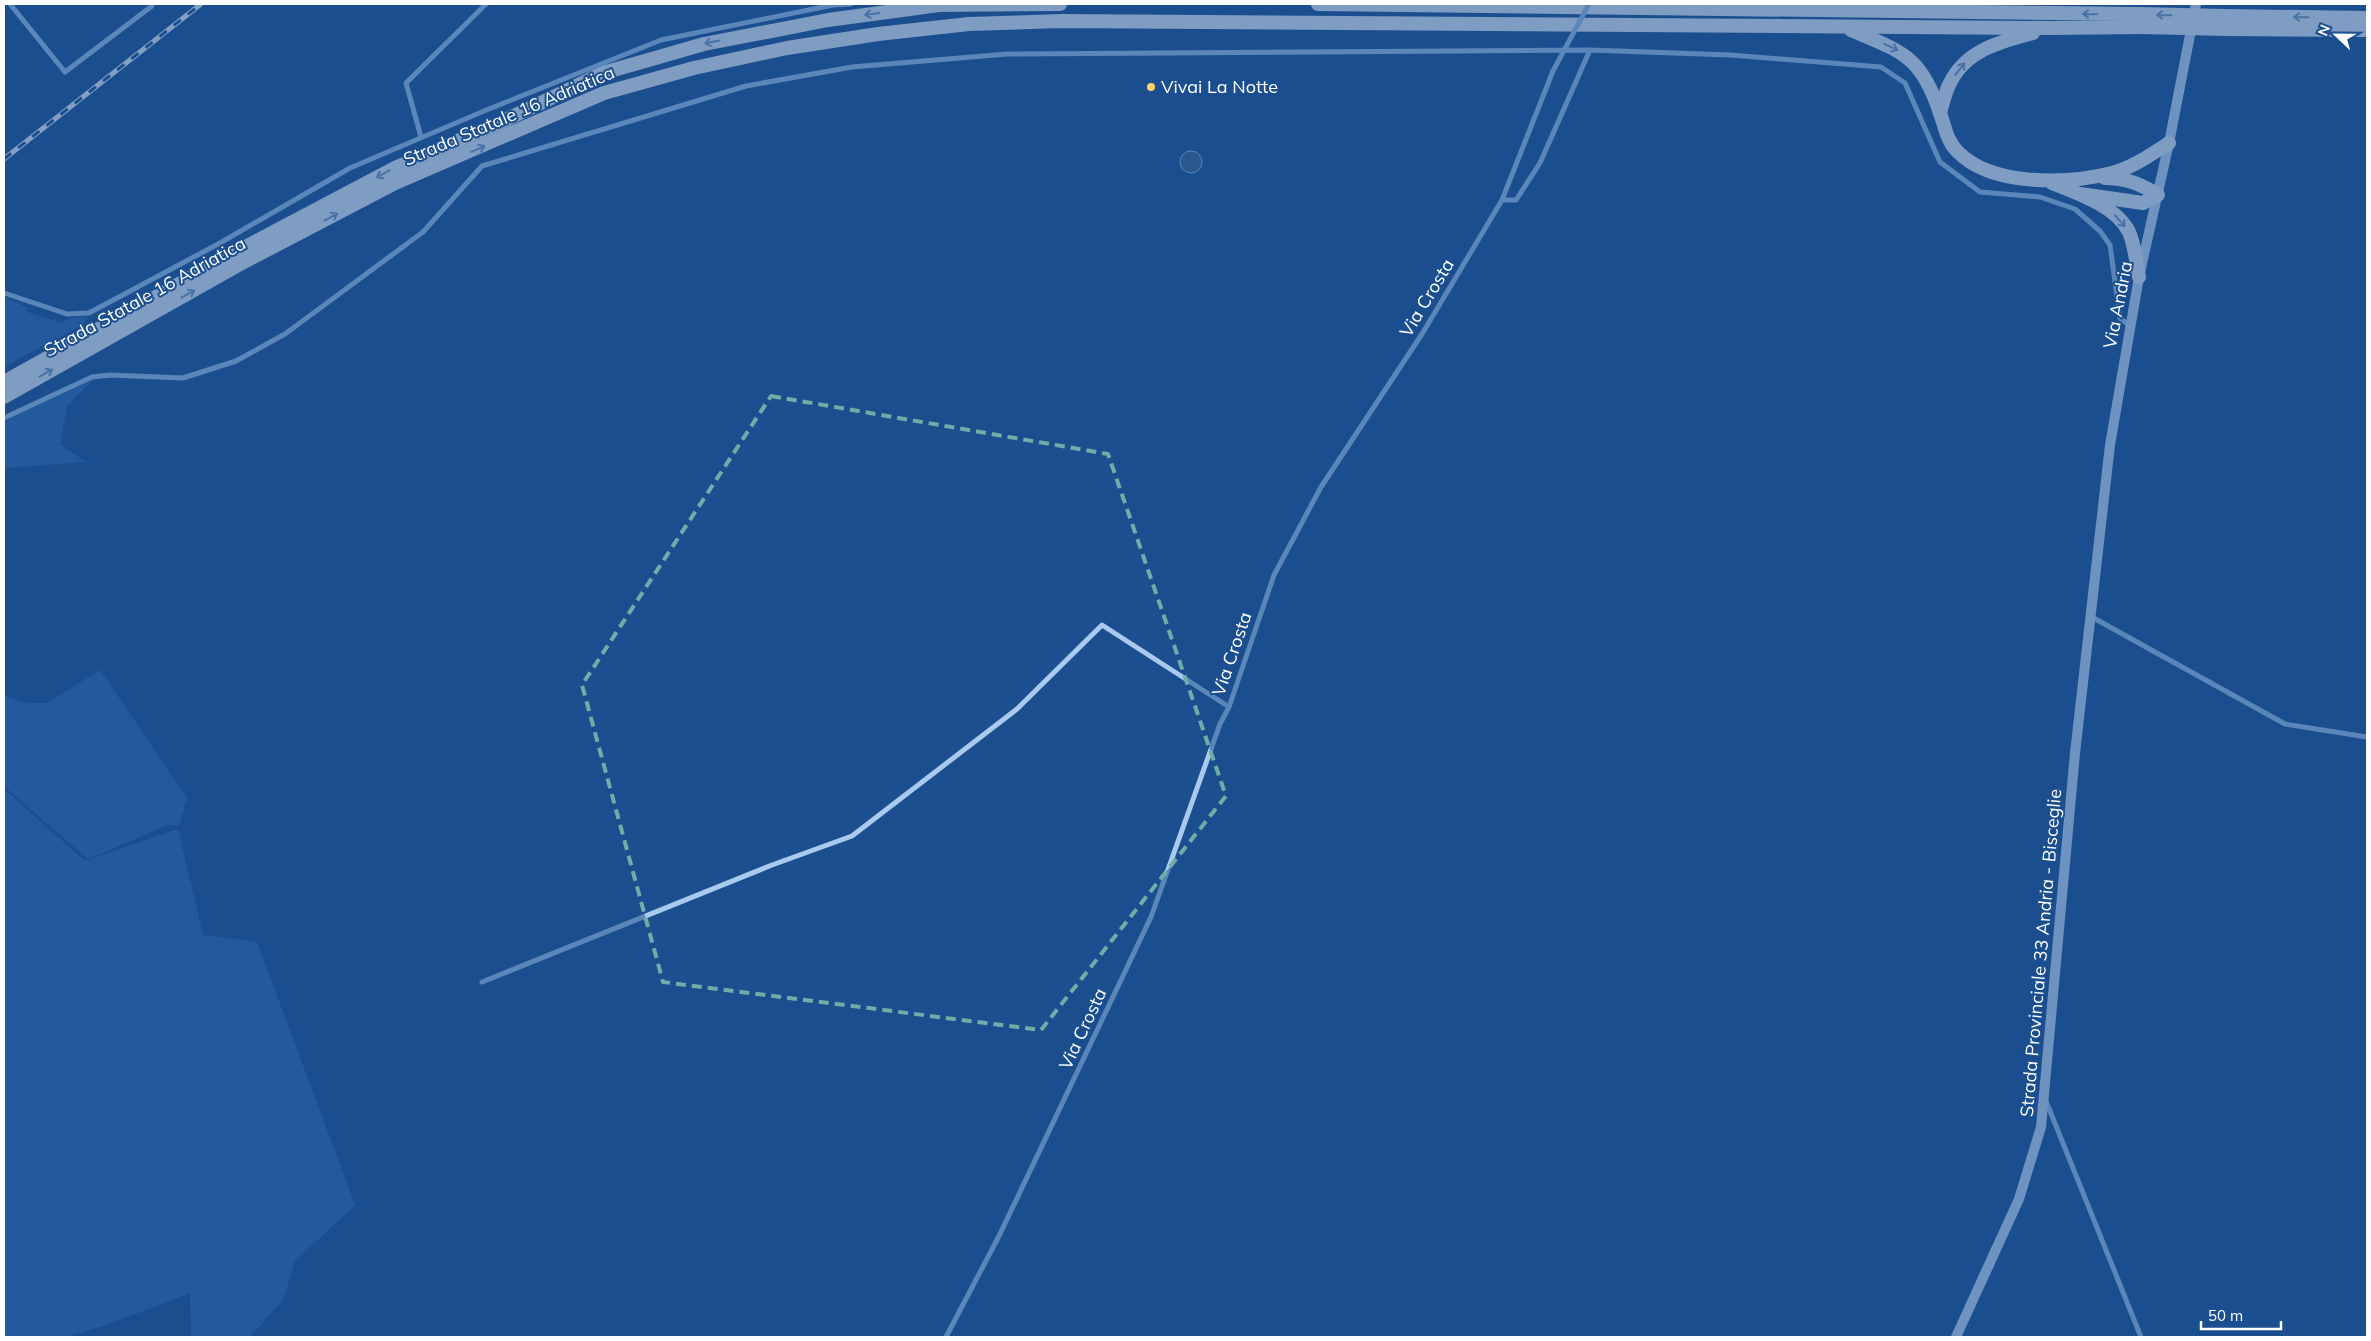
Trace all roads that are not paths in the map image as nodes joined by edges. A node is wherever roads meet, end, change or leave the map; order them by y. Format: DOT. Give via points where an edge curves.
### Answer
graph roads {
  1 [pos="10,4"];
  2 [pos="486,4"];
  3 [pos="851,4"];
  4 [pos="1060,4"];
  5 [pos="1318,4"];
  6 [pos="1590,4"];
  7 [pos="2196,4"];
  8 [pos="152,6"];
  9 [pos="2367,18"];
  10 [pos="2141,21"];
  11 [pos="2225,23"];
  12 [pos="1846,27"];
  13 [pos="2050,28"];
  14 [pos="2367,30"];
  15 [pos="1590,50"];
  16 [pos="1940,113"];
  17 [pos="421,137"];
  18 [pos="2169,143"];
  19 [pos="2083,178"];
  20 [pos="2047,180"];
  21 [pos="2080,194"];
  22 [pos="2158,195"];
  23 [pos="1502,200"];
  24 [pos="2139,277"];
  25 [pos="4,293"];
  26 [pos="2130,326"];
  27 [pos="4,382"];
  28 [pos="4,397"];
  29 [pos="4,418"];
  30 [pos="2090,616"];
  31 [pos="1229,707"];
  32 [pos="2367,737"];
  33 [pos="482,982"];
  34 [pos="2045,1098"];
  35 [pos="946,1337"];
  36 [pos="1956,1337"];
  37 [pos="2141,1337"];
  1 -- 8 [label="street" via="65,72"];
  2 -- 17 [label="street" via="406,83"];
  3 -- 17 [label="street" via="661,40"];
  4 -- 27 [label="highway, Strada Statale 16 Adriatica, one-way" via="939,5 828,20 704,44 603,73 394,168"];
  10 -- 5 [label="highway, Strada Statale 16 Adriatica, one-way"];
  6 -- 23 [label="street, Via Crosta, bridge" via="1553,71"];
  7 -- 18 [label="main road, Via Andria"];
  9 -- 11 [label="highway, Strada Statale 16 Adriatica, one-way"];
  10 -- 11 [label="highway, Strada Statale 16 Adriatica, bridge"];
  10 -- 13 [label="highway, Strada Statale 16 Adriatica"];
  11 -- 14 [label="highway, Strada Statale 16 Adriatica"];
  12 -- 13 [label="highway, Strada Statale 16 Adriatica"];
  12 -- 16 [label="highway, one-way" via="1898,50 1915,63 1927,79"];
  28 -- 12 [label="highway, Strada Statale 16 Adriatica, one-way" via="242,263 395,183 604,93 694,68 787,48 969,24 1061,21"];
  16 -- 13 [label="highway, one-way" via="1950,82 1968,59 1991,45"];
  15 -- 23 [label="street" via="1540,163 1516,200"];
  15 -- 26 [label="street" via="1730,55 1881,67 1905,82 1940,162 1980,192 2040,197 2075,209 2100,231 2110,244 2120,318"];
  15 -- 29 [label="street" via="1006,54 852,67 746,86 482,166 423,232 285,334 236,361 183,378 92,377"];
  16 -- 20 [label="highway" via="1947,137 1956,151 1973,165 1998,175"];
  17 -- 25 [label="street" via="350,168 89,313 67,314"];
  18 -- 19 [label="highway" via="2114,173"];
  18 -- 22 [label="main road, Via Andria"];
  19 -- 20 [label="highway"];
  19 -- 22 [label="highway" via="2118,178 2141,184"];
  20 -- 21 [label="highway"];
  21 -- 22 [label="highway" via="2143,203"];
  21 -- 24 [label="highway, one-way" via="2110,210 2129,232"];
  22 -- 24 [label="main road, Via Andria"];
  23 -- 31 [label="street, Via Crosta" via="1422,334 1321,488 1274,575"];
  24 -- 26 [label="main road, Via Andria"];
  26 -- 30 [label="main road, Via Andria" via="2110,445"];
  30 -- 32 [label="street" via="2285,724"];
  30 -- 34 [label="main road, Strada Provinciale 33 Andria - Bisceglie"];
  31 -- 33 [label="street" via="1102,625 1017,709 852,836"];
  31 -- 35 [label="street, Via Crosta" via="1220,724 1151,917 999,1236"];
  34 -- 36 [label="main road, Strada Provinciale 33 Andria - Bisceglie" via="2041,1127 2019,1199"];
  34 -- 37 [label="street"];
}
